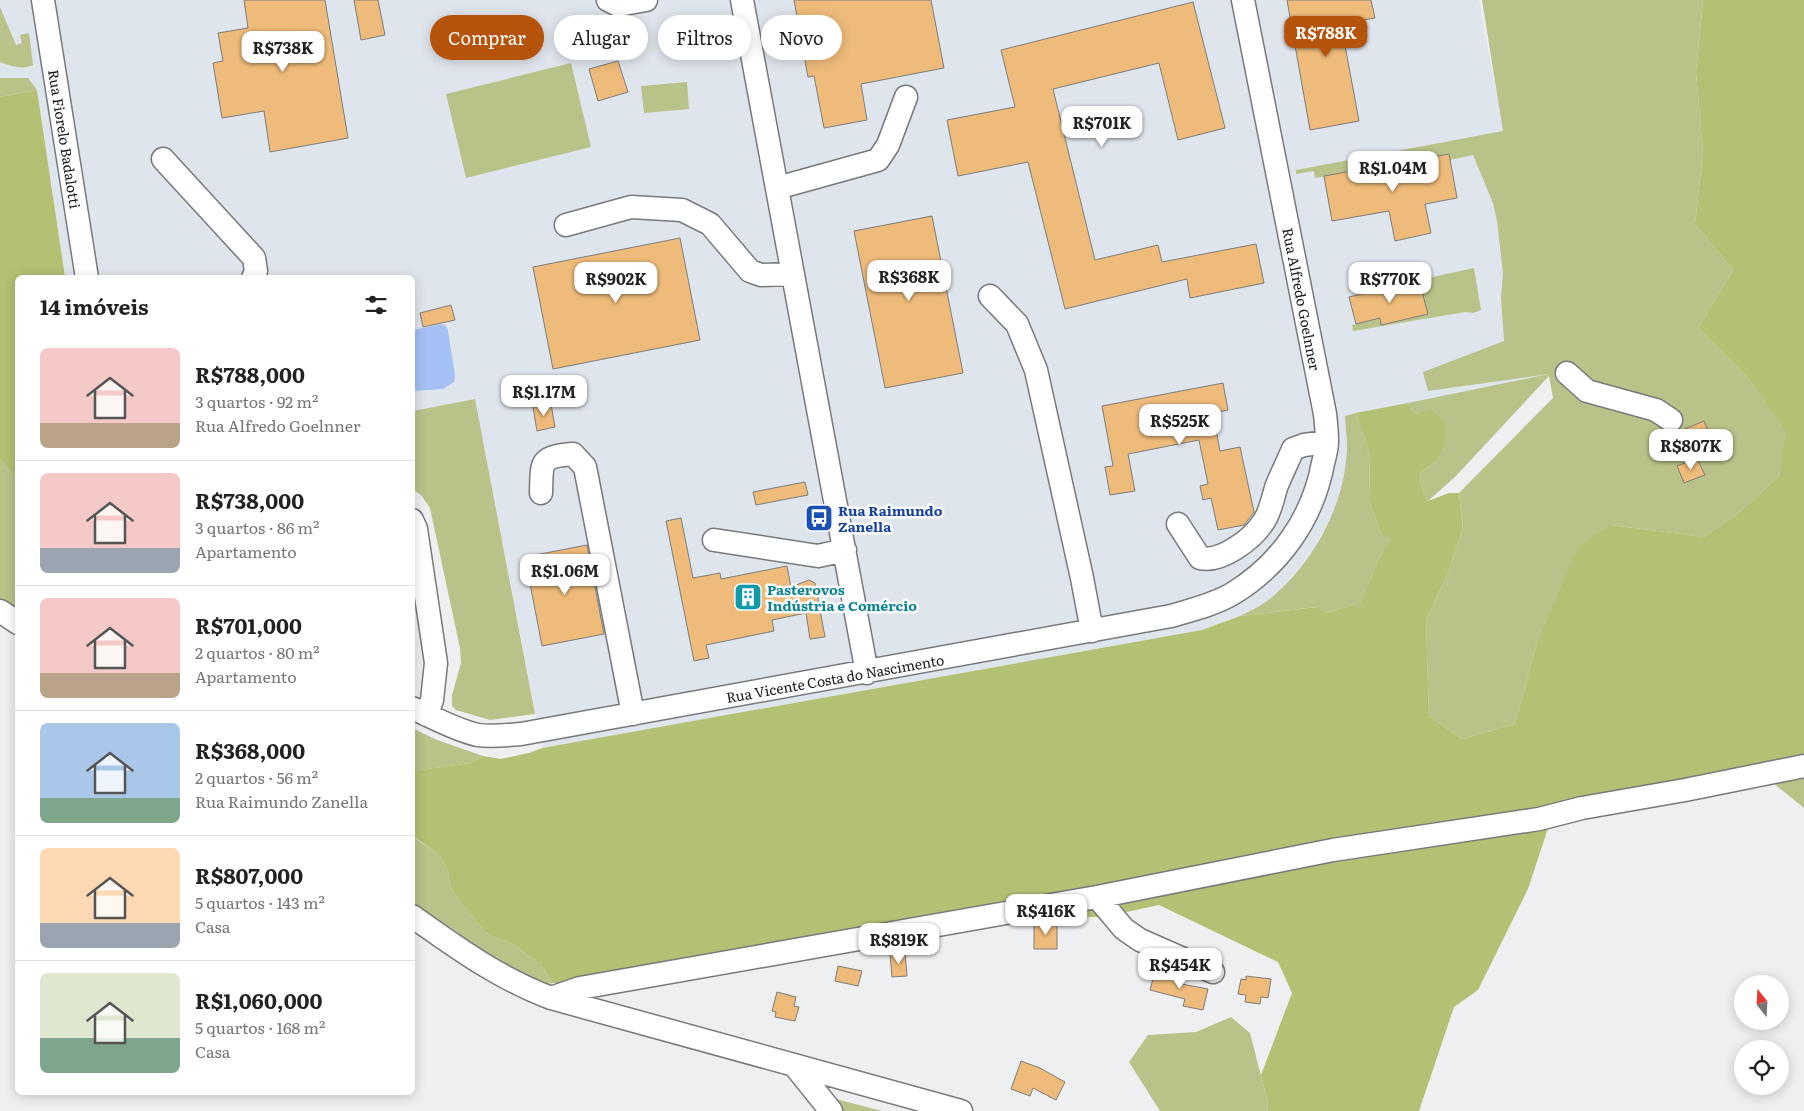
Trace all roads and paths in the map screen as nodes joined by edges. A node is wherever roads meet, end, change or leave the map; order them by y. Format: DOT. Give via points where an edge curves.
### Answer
graph roads {
  1 [pos="43,0"];
  2 [pos="608,0"];
  3 [pos="646,0"];
  4 [pos="742,0"];
  5 [pos="1243,0"];
  6 [pos="906,97"];
  7 [pos="163,159"];
  8 [pos="777,188"];
  9 [pos="566,225"];
  10 [pos="793,274"];
  11 [pos="87,275"];
  12 [pos="254,275"];
  13 [pos="990,296"];
  14 [pos="1567,373"];
  15 [pos="1672,420"];
  16 [pos="1327,442"];
  17 [pos="541,493"];
  18 [pos="1178,524"];
  19 [pos="415,527"];
  20 [pos="714,540"];
  21 [pos="845,550"];
  22 [pos="1254,578"];
  23 [pos="0,610"];
  24 [pos="15,621"];
  25 [pos="1092,631"];
  26 [pos="867,673"];
  27 [pos="420,711"];
  28 [pos="633,714"];
  29 [pos="1804,766"];
  30 [pos="1098,897"];
  31 [pos="415,918"];
  32 [pos="1213,972"];
  33 [pos="551,998"];
  34 [pos="794,1065"];
  35 [pos="831,1111"];
  36 [pos="961,1111"];
  1 -- 11 [label="street, Rua Fiorelo Badalotti"];
  2 -- 3 [label="street" via="618,5"];
  4 -- 8 [label="street"];
  5 -- 16 [label="street, Rua Alfredo Goelnner" via="1325,414"];
  6 -- 8 [label="street" via="888,145 878,160"];
  7 -- 12 [label="street" via="254,258"];
  8 -- 10 [label="street"];
  9 -- 10 [label="street" via="631,208 682,210 710,224 750,271 761,275"];
  10 -- 21 [label="street"];
  13 -- 25 [label="street" via="1017,324 1036,370"];
  14 -- 15 [label="street" via="1587,391 1656,410"];
  16 -- 18 [label="street" via="1293,450 1264,521 1247,539 1221,557 1200,558"];
  16 -- 22 [label="street, Rua Alfredo Goelnner" via="1319,486 1303,524 1278,557"];
  17 -- 28 [label="street" via="542,468 550,456 573,454 585,467"];
  19 -- 27 [label="street" via="436,663 432,700"];
  20 -- 21 [label="street" via="818,556"];
  21 -- 26 [label="street"];
  22 -- 25 [label="street, Rua Vicente Costa do Nascimento" via="1231,595 1204,606 1171,616"];
  23 -- 24 [label="street"];
  25 -- 26 [label="street, Rua Vicente Costa do Nascimento"];
  26 -- 28 [label="street, Rua Vicente Costa do Nascimento"];
  27 -- 28 [label="street, Rua Vicente Costa do Nascimento" via="477,735 496,736"];
  29 -- 30 [label="street" via="1539,818 1333,850"];
  30 -- 32 [label="street" via="1124,929 1140,940"];
  30 -- 33 [label="street" via="580,988"];
  31 -- 33 [label="street" via="476,961 525,988"];
  33 -- 34 [label="street"];
  34 -- 35 [label="street"];
  34 -- 36 [label="street"];
}
